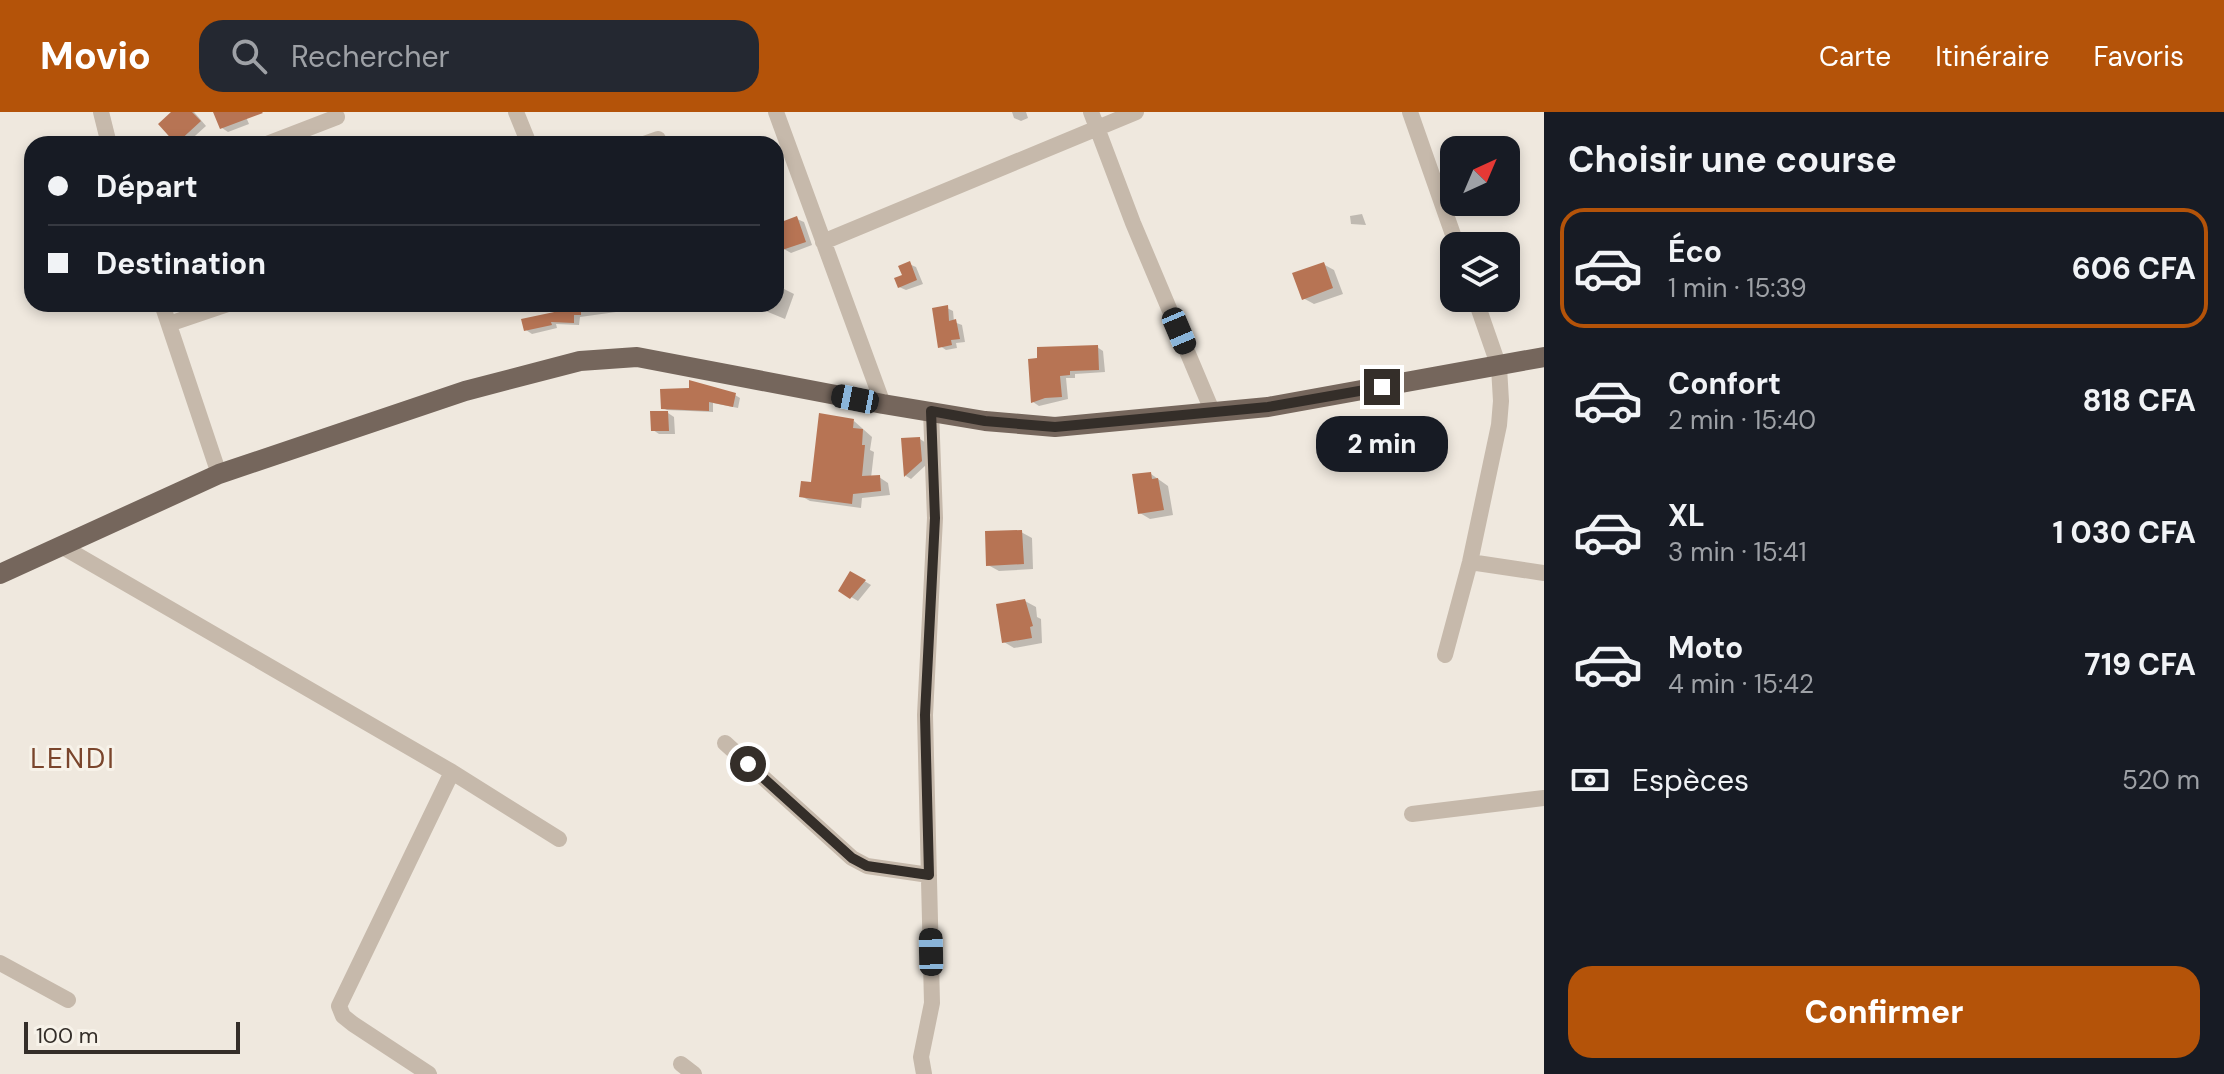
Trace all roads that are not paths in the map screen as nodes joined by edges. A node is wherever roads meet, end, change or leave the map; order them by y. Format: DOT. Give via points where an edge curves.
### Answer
graph roads {
  1 [pos="101,112"];
  2 [pos="516,112"];
  3 [pos="776,112"];
  4 [pos="1136,112"];
  5 [pos="1410,112"];
  6 [pos="337,117"];
  7 [pos="1095,119"];
  8 [pos="107,136"];
  9 [pos="288,136"];
  10 [pos="526,136"];
  11 [pos="1452,232"];
  12 [pos="823,242"];
  13 [pos="165,312"];
  14 [pos="204,312"];
  15 [pos="1480,312"];
  16 [pos="169,324"];
  17 [pos="1544,357"];
  18 [pos="1499,367"];
  19 [pos="883,404"];
  20 [pos="931,411"];
  21 [pos="1213,413"];
  22 [pos="219,474"];
  23 [pos="63,547"];
  24 [pos="1470,562"];
  25 [pos="1544,573"];
  26 [pos="0,574"];
  27 [pos="1445,655"];
  28 [pos="725,743"];
  29 [pos="452,772"];
  30 [pos="1544,798"];
  31 [pos="1412,814"];
  32 [pos="559,839"];
  33 [pos="929,875"];
  34 [pos="0,963"];
  35 [pos="68,1000"];
  36 [pos="429,1074"];
  37 [pos="924,1074"];
  1 -- 8 [label="street"];
  2 -- 10 [label="street"];
  3 -- 12 [label="street"];
  4 -- 7 [label="street"];
  5 -- 11 [label="street"];
  6 -- 9 [label="street"];
  7 -- 12 [label="street"];
  7 -- 21 [label="street"];
  12 -- 19 [label="street"];
  13 -- 16 [label="street"];
  14 -- 16 [label="street"];
  15 -- 18 [label="street"];
  16 -- 22 [label="street"];
  17 -- 18 [label="main road"];
  18 -- 21 [label="main road"];
  18 -- 24 [label="street" via="1499,425"];
  19 -- 20 [label="main road"];
  19 -- 22 [label="main road" via="660,360 613,357 465,391"];
  20 -- 21 [label="main road" via="1055,427"];
  20 -- 33 [label="street" via="935,518 925,715"];
  22 -- 23 [label="main road"];
  23 -- 26 [label="main road"];
  23 -- 29 [label="street"];
  24 -- 25 [label="street"];
  24 -- 27 [label="street"];
  28 -- 33 [label="street" via="852,858 867,866"];
  29 -- 32 [label="street"];
  29 -- 36 [label="street" via="339,1006 353,1024"];
  30 -- 31 [label="street"];
  33 -- 37 [label="street" via="932,1003 921,1057"];
  34 -- 35 [label="street"];
}
